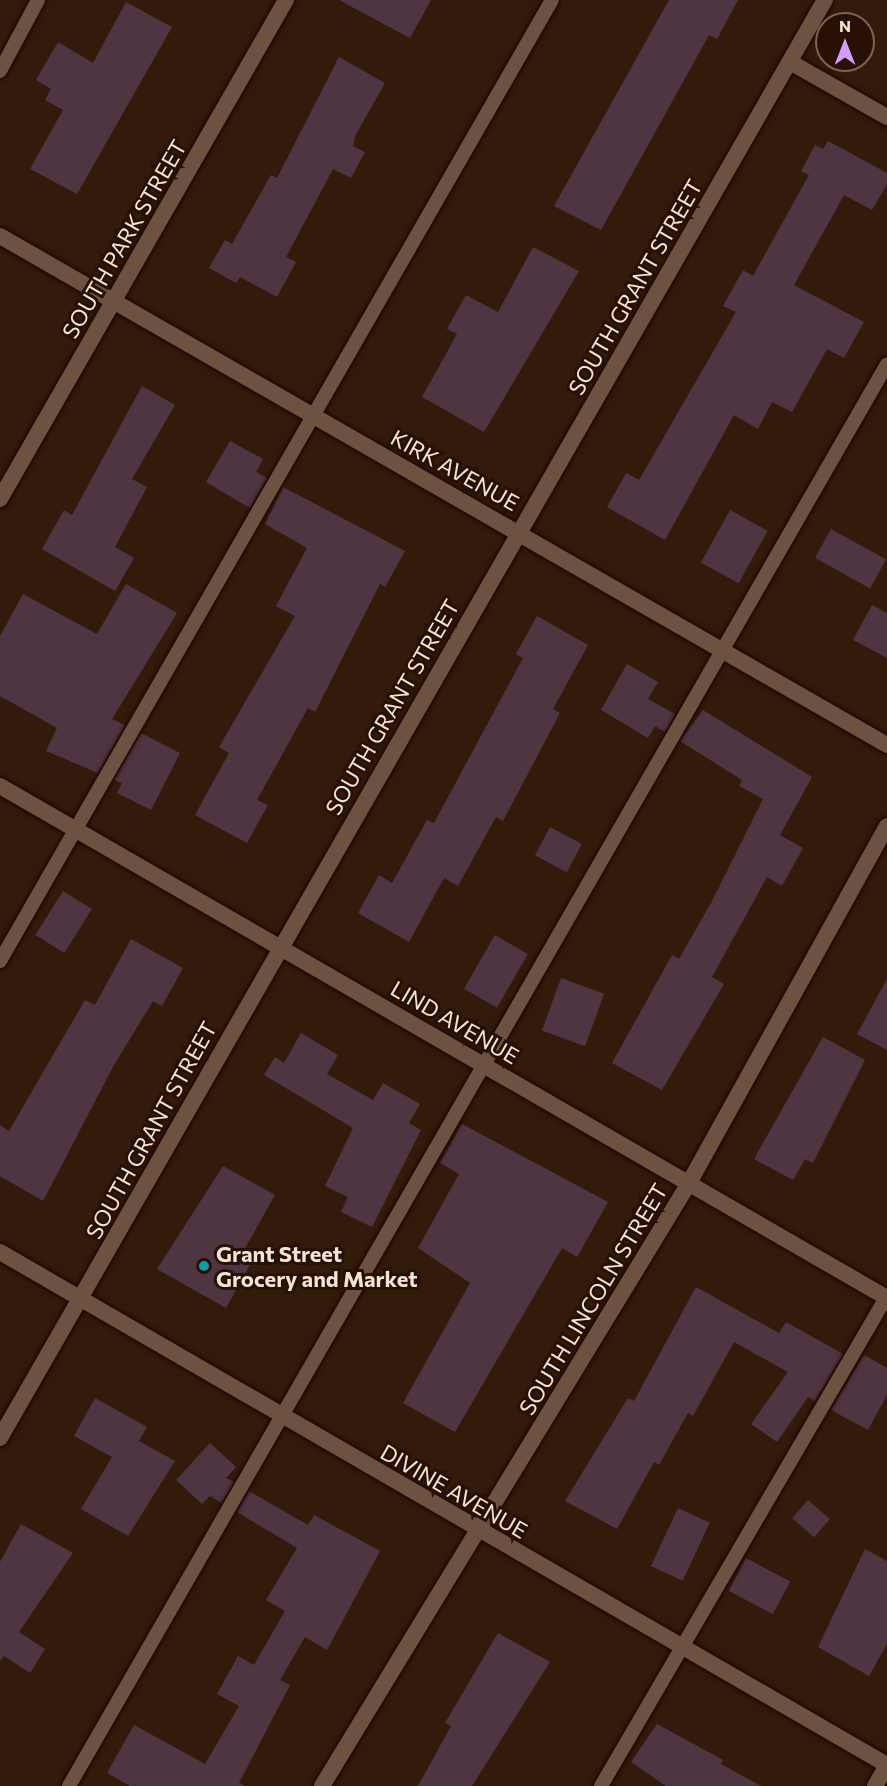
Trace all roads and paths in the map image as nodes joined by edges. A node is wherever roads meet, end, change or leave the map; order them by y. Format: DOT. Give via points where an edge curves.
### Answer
graph roads {
  1 [pos="38,0"];
  2 [pos="286,0"];
  3 [pos="552,0"];
  4 [pos="825,0"];
  5 [pos="790,62"];
  6 [pos="0,71"];
  7 [pos="887,117"];
  8 [pos="0,236"];
  9 [pos="115,301"];
  10 [pos="887,364"];
  11 [pos="316,418"];
  12 [pos="0,499"];
  13 [pos="521,532"];
  14 [pos="721,649"];
  15 [pos="887,745"];
  16 [pos="0,786"];
  17 [pos="887,826"];
  18 [pos="76,831"];
  19 [pos="278,948"];
  20 [pos="0,961"];
  21 [pos="485,1065"];
  22 [pos="689,1183"];
  23 [pos="0,1252"];
  24 [pos="887,1297"];
  25 [pos="82,1299"];
  26 [pos="281,1417"];
  27 [pos="0,1438"];
  28 [pos="480,1533"];
  29 [pos="686,1649"];
  30 [pos="887,1765"];
  31 [pos="69,1786"];
  32 [pos="322,1786"];
  33 [pos="601,1786"];
  34 [pos="875,1786"];
  1 -- 6 [label="lane"];
  2 -- 9 [label="street, SOUTH PARK STREET"];
  3 -- 11 [label="lane"];
  4 -- 5 [label="street, SOUTH GRANT STREET"];
  5 -- 7 [label="street"];
  5 -- 13 [label="street, SOUTH GRANT STREET"];
  8 -- 9 [label="street, KIRK AVENUE"];
  9 -- 11 [label="street, KIRK AVENUE"];
  9 -- 12 [label="street, SOUTH PARK STREET"];
  10 -- 14 [label="lane"];
  11 -- 13 [label="street, KIRK AVENUE"];
  11 -- 18 [label="lane"];
  13 -- 14 [label="street, KIRK AVENUE"];
  13 -- 19 [label="street, SOUTH GRANT STREET"];
  14 -- 15 [label="street, KIRK AVENUE"];
  14 -- 21 [label="lane"];
  16 -- 18 [label="street, LIND AVENUE"];
  17 -- 22 [label="street, SOUTH LINCOLN STREET"];
  18 -- 19 [label="street, LIND AVENUE"];
  18 -- 20 [label="lane"];
  19 -- 21 [label="street, LIND AVENUE"];
  19 -- 25 [label="street, SOUTH GRANT STREET"];
  21 -- 22 [label="street, LIND AVENUE"];
  21 -- 26 [label="lane"];
  22 -- 24 [label="street, LIND AVENUE"];
  22 -- 28 [label="street, SOUTH LINCOLN STREET"];
  23 -- 25 [label="street, DIVINE AVENUE"];
  24 -- 29 [label="lane"];
  25 -- 26 [label="street, DIVINE AVENUE"];
  25 -- 27 [label="street, SOUTH GRANT STREET"];
  26 -- 28 [label="street, DIVINE AVENUE"];
  26 -- 31 [label="lane"];
  28 -- 29 [label="street, DIVINE AVENUE"];
  28 -- 32 [label="street, SOUTH LINCOLN STREET"];
  29 -- 30 [label="street, DIVINE AVENUE"];
  29 -- 33 [label="lane"];
  30 -- 34 [label="street"];
}
